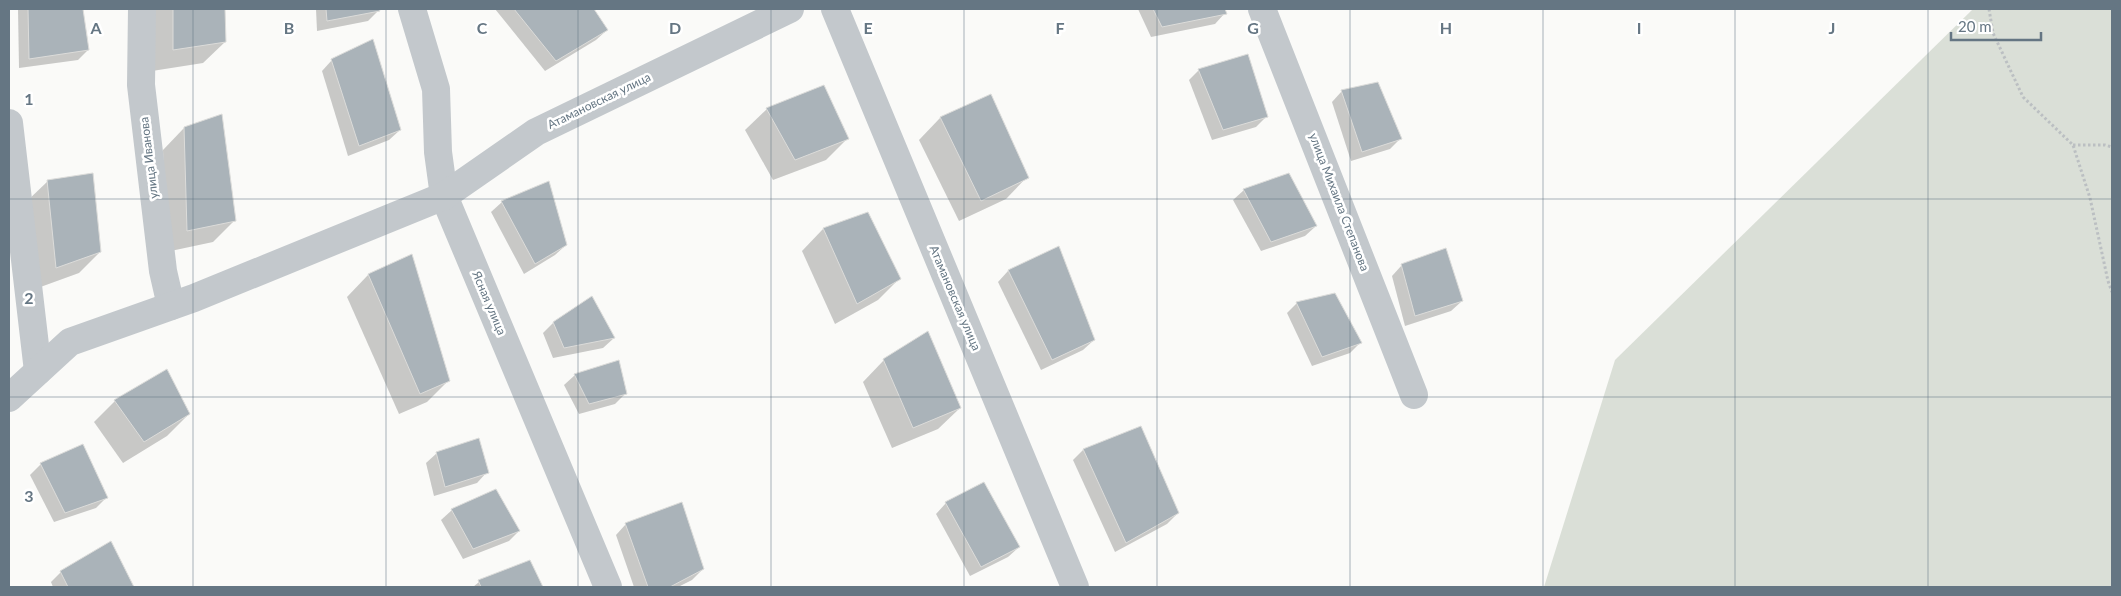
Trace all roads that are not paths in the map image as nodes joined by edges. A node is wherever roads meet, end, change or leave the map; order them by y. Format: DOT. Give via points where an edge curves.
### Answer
graph roads {
  1 [pos="142,9"];
  2 [pos="412,9"];
  3 [pos="790,9"];
  4 [pos="835,9"];
  5 [pos="1262,9"];
  6 [pos="9,122"];
  7 [pos="444,196"];
  8 [pos="171,306"];
  9 [pos="38,371"];
  10 [pos="1414,395"];
  11 [pos="9,398"];
  12 [pos="608,587"];
  13 [pos="1075,587"];
  1 -- 8 [label="street, улица Иванова" via="141,85 162,262"];
  2 -- 7 [label="street, Ясная улица" via="436,89 438,152"];
  3 -- 7 [label="street, Атамановская улица" via="536,132"];
  4 -- 13 [label="street, Атамановская улица"];
  5 -- 10 [label="street, улица Михаила Степанова"];
  6 -- 9 [label="street"];
  7 -- 8 [label="street"];
  7 -- 12 [label="street, Ясная улица"];
  8 -- 9 [label="street" via="70,342"];
  9 -- 11 [label="street"];
}
